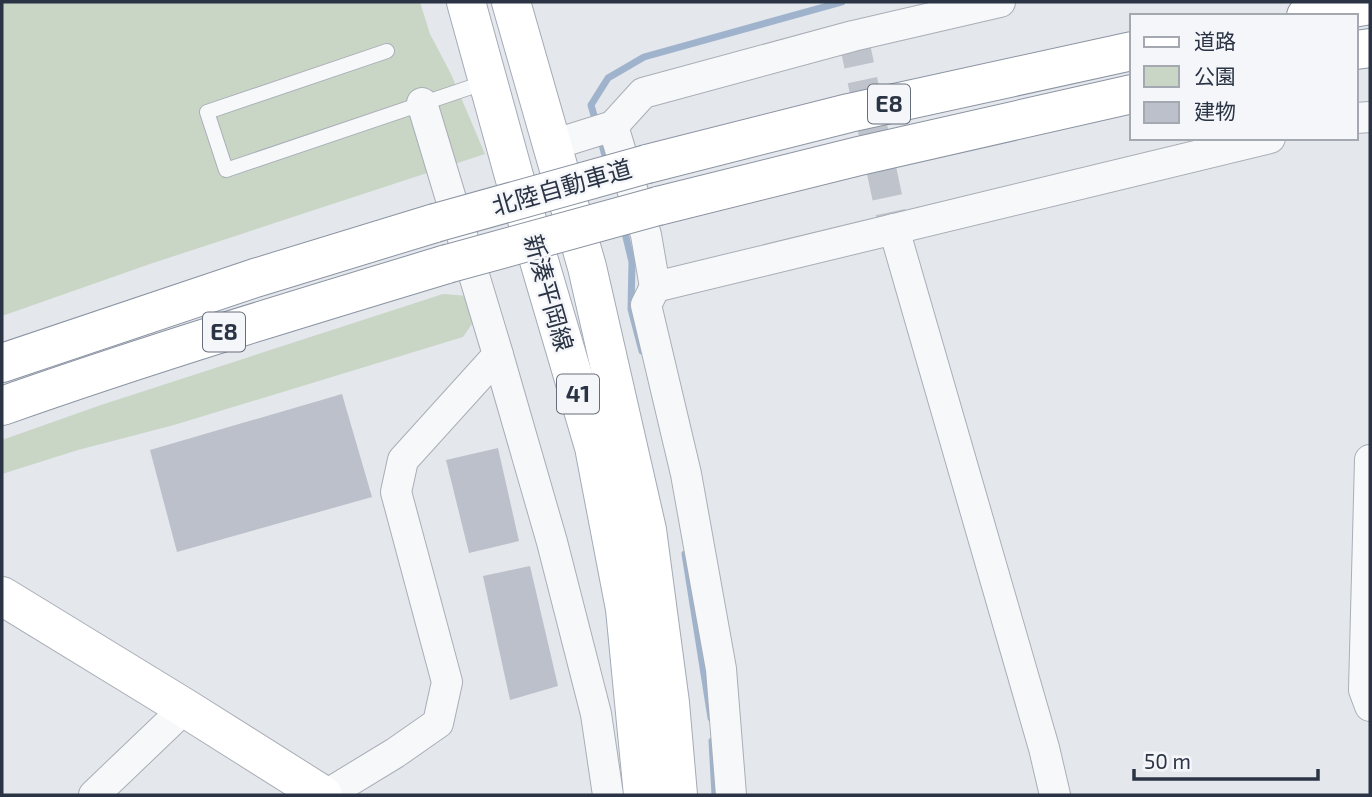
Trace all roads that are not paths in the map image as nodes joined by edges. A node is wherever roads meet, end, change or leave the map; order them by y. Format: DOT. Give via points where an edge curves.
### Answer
graph roads {
  1 [pos="466,2"];
  2 [pos="511,2"];
  3 [pos="1000,2"];
  4 [pos="1370,5"];
  5 [pos="1318,14"];
  6 [pos="387,51"];
  7 [pos="1130,51"];
  8 [pos="487,81"];
  9 [pos="1130,94"];
  10 [pos="422,103"];
  11 [pos="613,126"];
  12 [pos="1262,140"];
  13 [pos="552,145"];
  14 [pos="894,229"];
  15 [pos="255,278"];
  16 [pos="655,287"];
  17 [pos="2,348"];
  18 [pos="498,355"];
  19 [pos="2,363"];
  20 [pos="2,406"];
  21 [pos="1370,463"];
  22 [pos="2,596"];
  23 [pos="1370,706"];
  24 [pos="185,708"];
  25 [pos="94,795"];
  26 [pos="325,795"];
  27 [pos="608,795"];
  28 [pos="643,795"];
  29 [pos="678,795"];
  30 [pos="731,795"];
  31 [pos="1055,795"];
  1 -- 8 [label="main road, 新湊平岡線 / 41"];
  2 -- 13 [label="main road, 新湊平岡線 / 41"];
  3 -- 11 [label="street" via="643,93"];
  4 -- 5 [label="main road"];
  6 -- 10 [label="lane" via="207,112 226,170"];
  7 -- 15 [label="main road, 北陸自動車道 / E8, bridge" via="849,113 647,164"];
  8 -- 10 [label="lane"];
  8 -- 28 [label="main road, 新湊平岡線 / 41" via="594,447 625,609"];
  9 -- 20 [label="main road, 北陸自動車道 / E8, bridge" via="859,156 447,264"];
  10 -- 18 [label="street"];
  11 -- 13 [label="street"];
  11 -- 16 [label="street" via="646,234"];
  12 -- 14 [label="street"];
  13 -- 29 [label="main road, 新湊平岡線 / 41" via="587,267 647,530"];
  14 -- 16 [label="street"];
  14 -- 31 [label="street"];
  15 -- 17 [label="main road" via="182,292"];
  15 -- 19 [label="main road, 北陸自動車道 / E8"];
  16 -- 30 [label="street" via="646,305 685,474 721,669"];
  18 -- 26 [label="street" via="403,460 396,492 447,682 438,723"];
  18 -- 27 [label="street" via="596,714"];
  21 -- 23 [label="street" via="1364,690"];
  22 -- 24 [label="main road"];
  24 -- 25 [label="street"];
  24 -- 26 [label="main road"];
}
